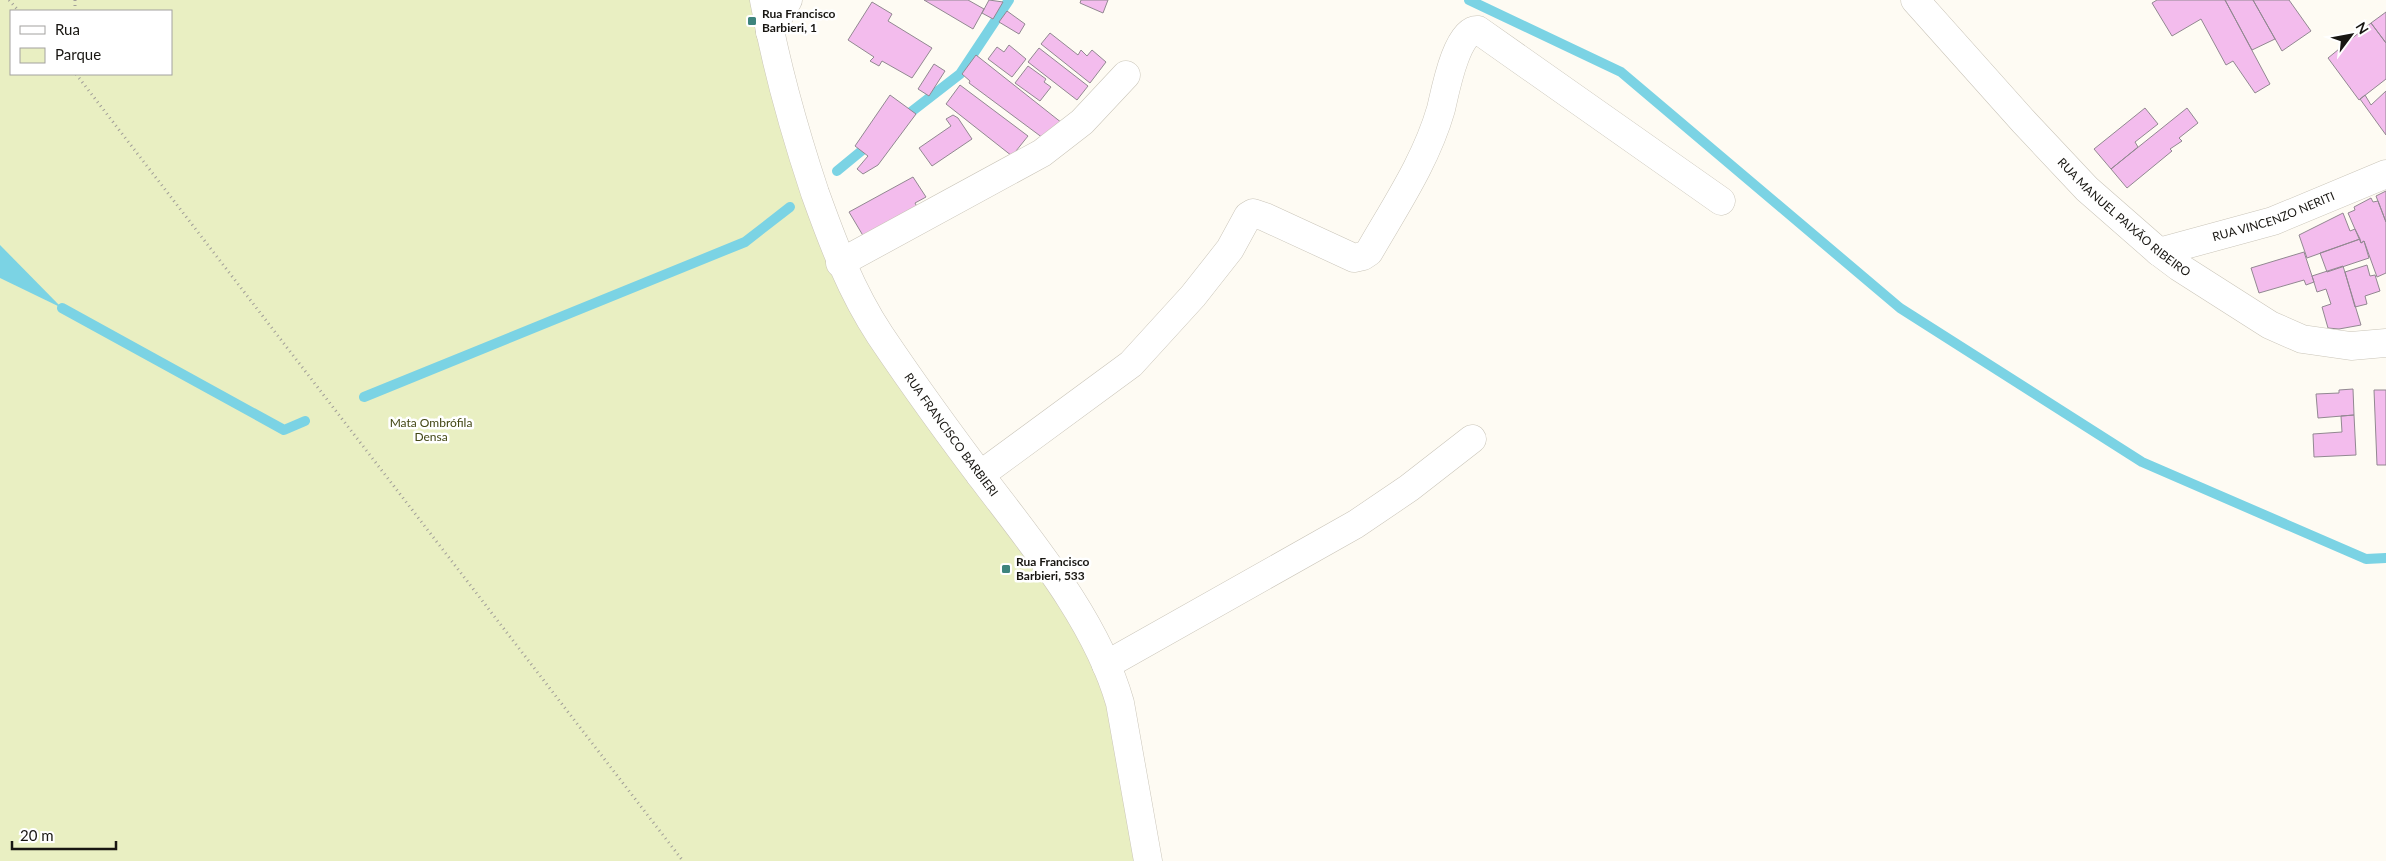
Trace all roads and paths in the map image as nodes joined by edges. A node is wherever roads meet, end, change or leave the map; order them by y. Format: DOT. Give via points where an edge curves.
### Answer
graph roads {
  1 [pos="8,0"];
  2 [pos="764,0"];
  3 [pos="788,0"];
  4 [pos="1915,0"];
  5 [pos="18,10"];
  6 [pos="770,32"];
  7 [pos="77,75"];
  8 [pos="1126,75"];
  9 [pos="2386,174"];
  10 [pos="1721,201"];
  11 [pos="2159,252"];
  12 [pos="840,263"];
  13 [pos="2386,343"];
  14 [pos="1472,439"];
  15 [pos="980,475"];
  16 [pos="1106,665"];
  17 [pos="683,861"];
  18 [pos="1148,861"];
  1 -- 5 [label="path"];
  2 -- 6 [label="street, RUA FRANCISCO BARBIERI"];
  3 -- 6 [label="street"];
  4 -- 11 [label="street, RUA MANUEL PAIXÃO RIBEIRO" via="2087,189"];
  6 -- 12 [label="street, RUA FRANCISCO BARBIERI" via="794,130"];
  7 -- 17 [label="path"];
  8 -- 12 [label="street" via="1082,122 1042,153"];
  9 -- 11 [label="street, RUA VINCENZO NERITI" via="2274,221"];
  10 -- 15 [label="street" via="1474,30 1462,43 1452,65 1424,157 1369,252 1354,258 1253,213 1193,296 1131,364"];
  11 -- 13 [label="street, RUA MANUEL PAIXÃO RIBEIRO" via="2270,325 2302,339 2351,346"];
  12 -- 15 [label="street, RUA FRANCISCO BARBIERI" via="879,334"];
  14 -- 16 [label="street" via="1356,524"];
  15 -- 16 [label="street, RUA FRANCISCO BARBIERI" via="1042,557 1086,624"];
  16 -- 18 [label="street, RUA FRANCISCO BARBIERI" via="1120,703"];
}
